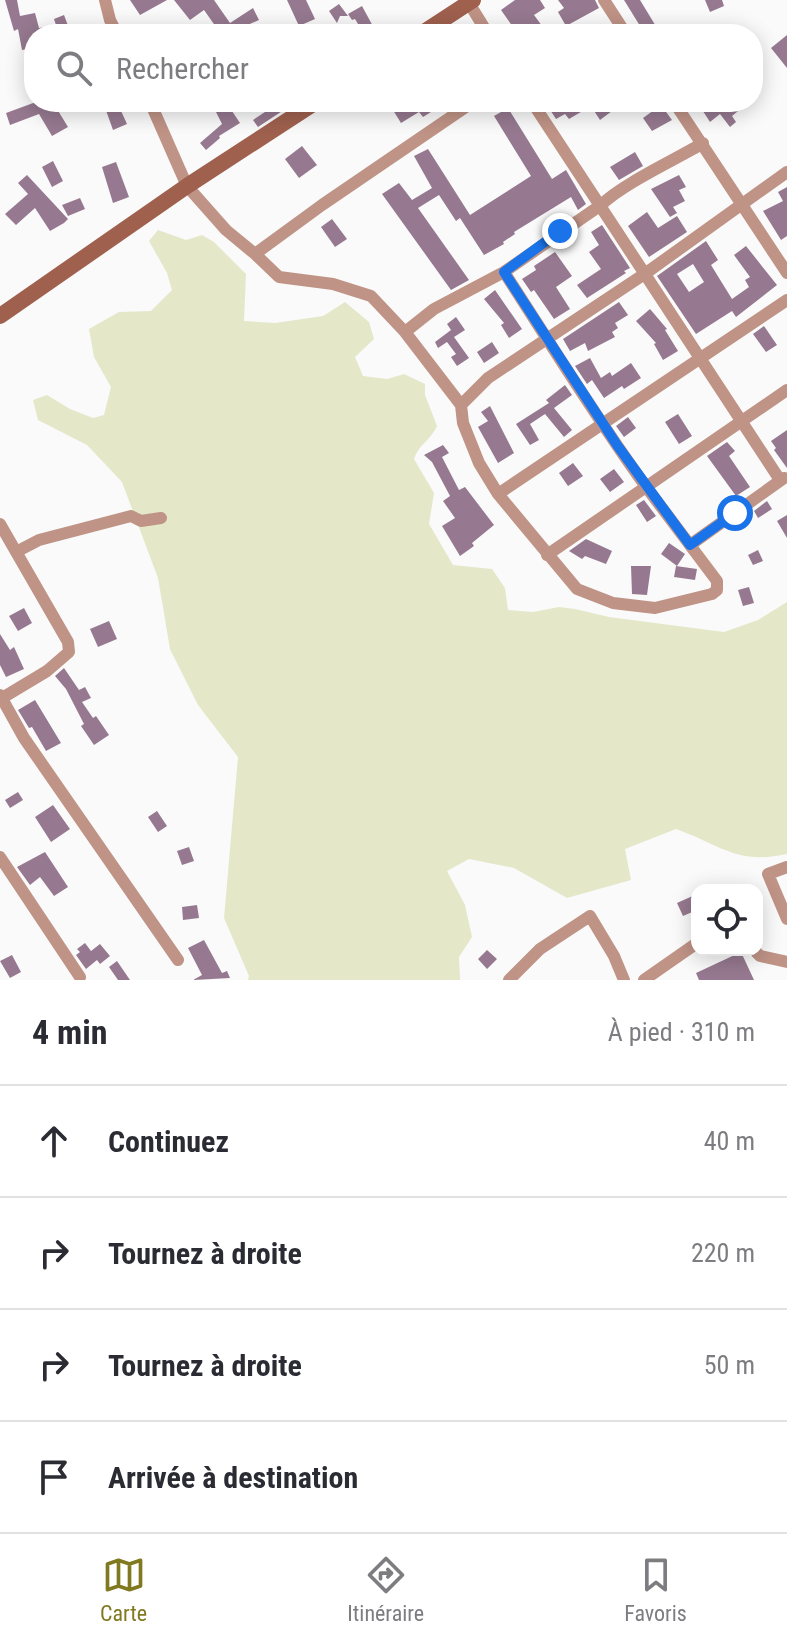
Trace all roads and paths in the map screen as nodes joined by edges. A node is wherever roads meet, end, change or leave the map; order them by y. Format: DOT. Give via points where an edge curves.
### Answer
graph roads {
  1 [pos="105,0"];
  2 [pos="604,0"];
  3 [pos="471,1"];
  4 [pos="112,24"];
  5 [pos="436,24"];
  6 [pos="483,24"];
  7 [pos="620,24"];
  8 [pos="154,112"];
  9 [pos="301,112"];
  10 [pos="458,112"];
  11 [pos="539,112"];
  12 [pos="681,112"];
  13 [pos="703,143"];
  14 [pos="787,172"];
  15 [pos="187,186"];
  16 [pos="601,205"];
  17 [pos="742,206"];
  18 [pos="255,254"];
  19 [pos="504,272"];
  20 [pos="646,273"];
  21 [pos="787,273"];
  22 [pos="787,300"];
  23 [pos="0,316"];
  24 [pos="405,332"];
  25 [pos="548,340"];
  26 [pos="701,358"];
  27 [pos="787,390"];
  28 [pos="461,405"];
  29 [pos="742,420"];
  30 [pos="603,423"];
  31 [pos="784,478"];
  32 [pos="646,487"];
  33 [pos="498,494"];
  34 [pos="161,518"];
  35 [pos="0,524"];
  36 [pos="690,545"];
  37 [pos="16,552"];
  38 [pos="547,555"];
  39 [pos="1,696"];
  40 [pos="0,857"];
  41 [pos="787,867"];
  42 [pos="787,919"];
  43 [pos="691,947"];
  44 [pos="760,956"];
  45 [pos="178,960"];
  46 [pos="787,962"];
  47 [pos="80,977"];
  48 [pos="509,980"];
  49 [pos="624,980"];
  50 [pos="644,980"];
  1 -- 4 [label="street"];
  2 -- 7 [label="street"];
  3 -- 5 [label="main road"];
  3 -- 6 [label="street"];
  8 -- 15 [label="street"];
  9 -- 15 [label="main road"];
  10 -- 18 [label="street"];
  11 -- 16 [label="street"];
  12 -- 13 [label="street"];
  13 -- 16 [label="street"];
  13 -- 17 [label="street"];
  14 -- 17 [label="street"];
  15 -- 18 [label="street"];
  15 -- 23 [label="main road"];
  16 -- 19 [label="street"];
  16 -- 20 [label="street"];
  17 -- 20 [label="street"];
  17 -- 21 [label="street"];
  18 -- 24 [label="street" via="279,277 333,284 371,296"];
  19 -- 24 [label="street" via="434,309"];
  19 -- 25 [label="street"];
  20 -- 25 [label="street"];
  20 -- 26 [label="street"];
  22 -- 26 [label="street"];
  24 -- 28 [label="street"];
  25 -- 28 [label="street" via="488,378"];
  25 -- 30 [label="street"];
  26 -- 29 [label="street"];
  26 -- 30 [label="street"];
  27 -- 29 [label="street"];
  28 -- 33 [label="street" via="479,463"];
  29 -- 31 [label="street"];
  29 -- 32 [label="street"];
  30 -- 32 [label="street"];
  30 -- 33 [label="street"];
  31 -- 36 [label="street"];
  32 -- 36 [label="street"];
  32 -- 38 [label="street"];
  33 -- 38 [label="street"];
  34 -- 37 [label="street" via="141,521 131,516 39,540"];
  35 -- 37 [label="street"];
  36 -- 38 [label="street" via="717,581 717,590 655,608 613,603 577,589"];
  37 -- 39 [label="street" via="69,652 47,671"];
  39 -- 45 [label="street" via="24,738"];
  40 -- 47 [label="street"];
  41 -- 42 [label="street" via="768,874"];
  43 -- 50 [label="street"];
  44 -- 46 [label="street"];
  48 -- 49 [label="street" via="540,949 590,916"];
}
